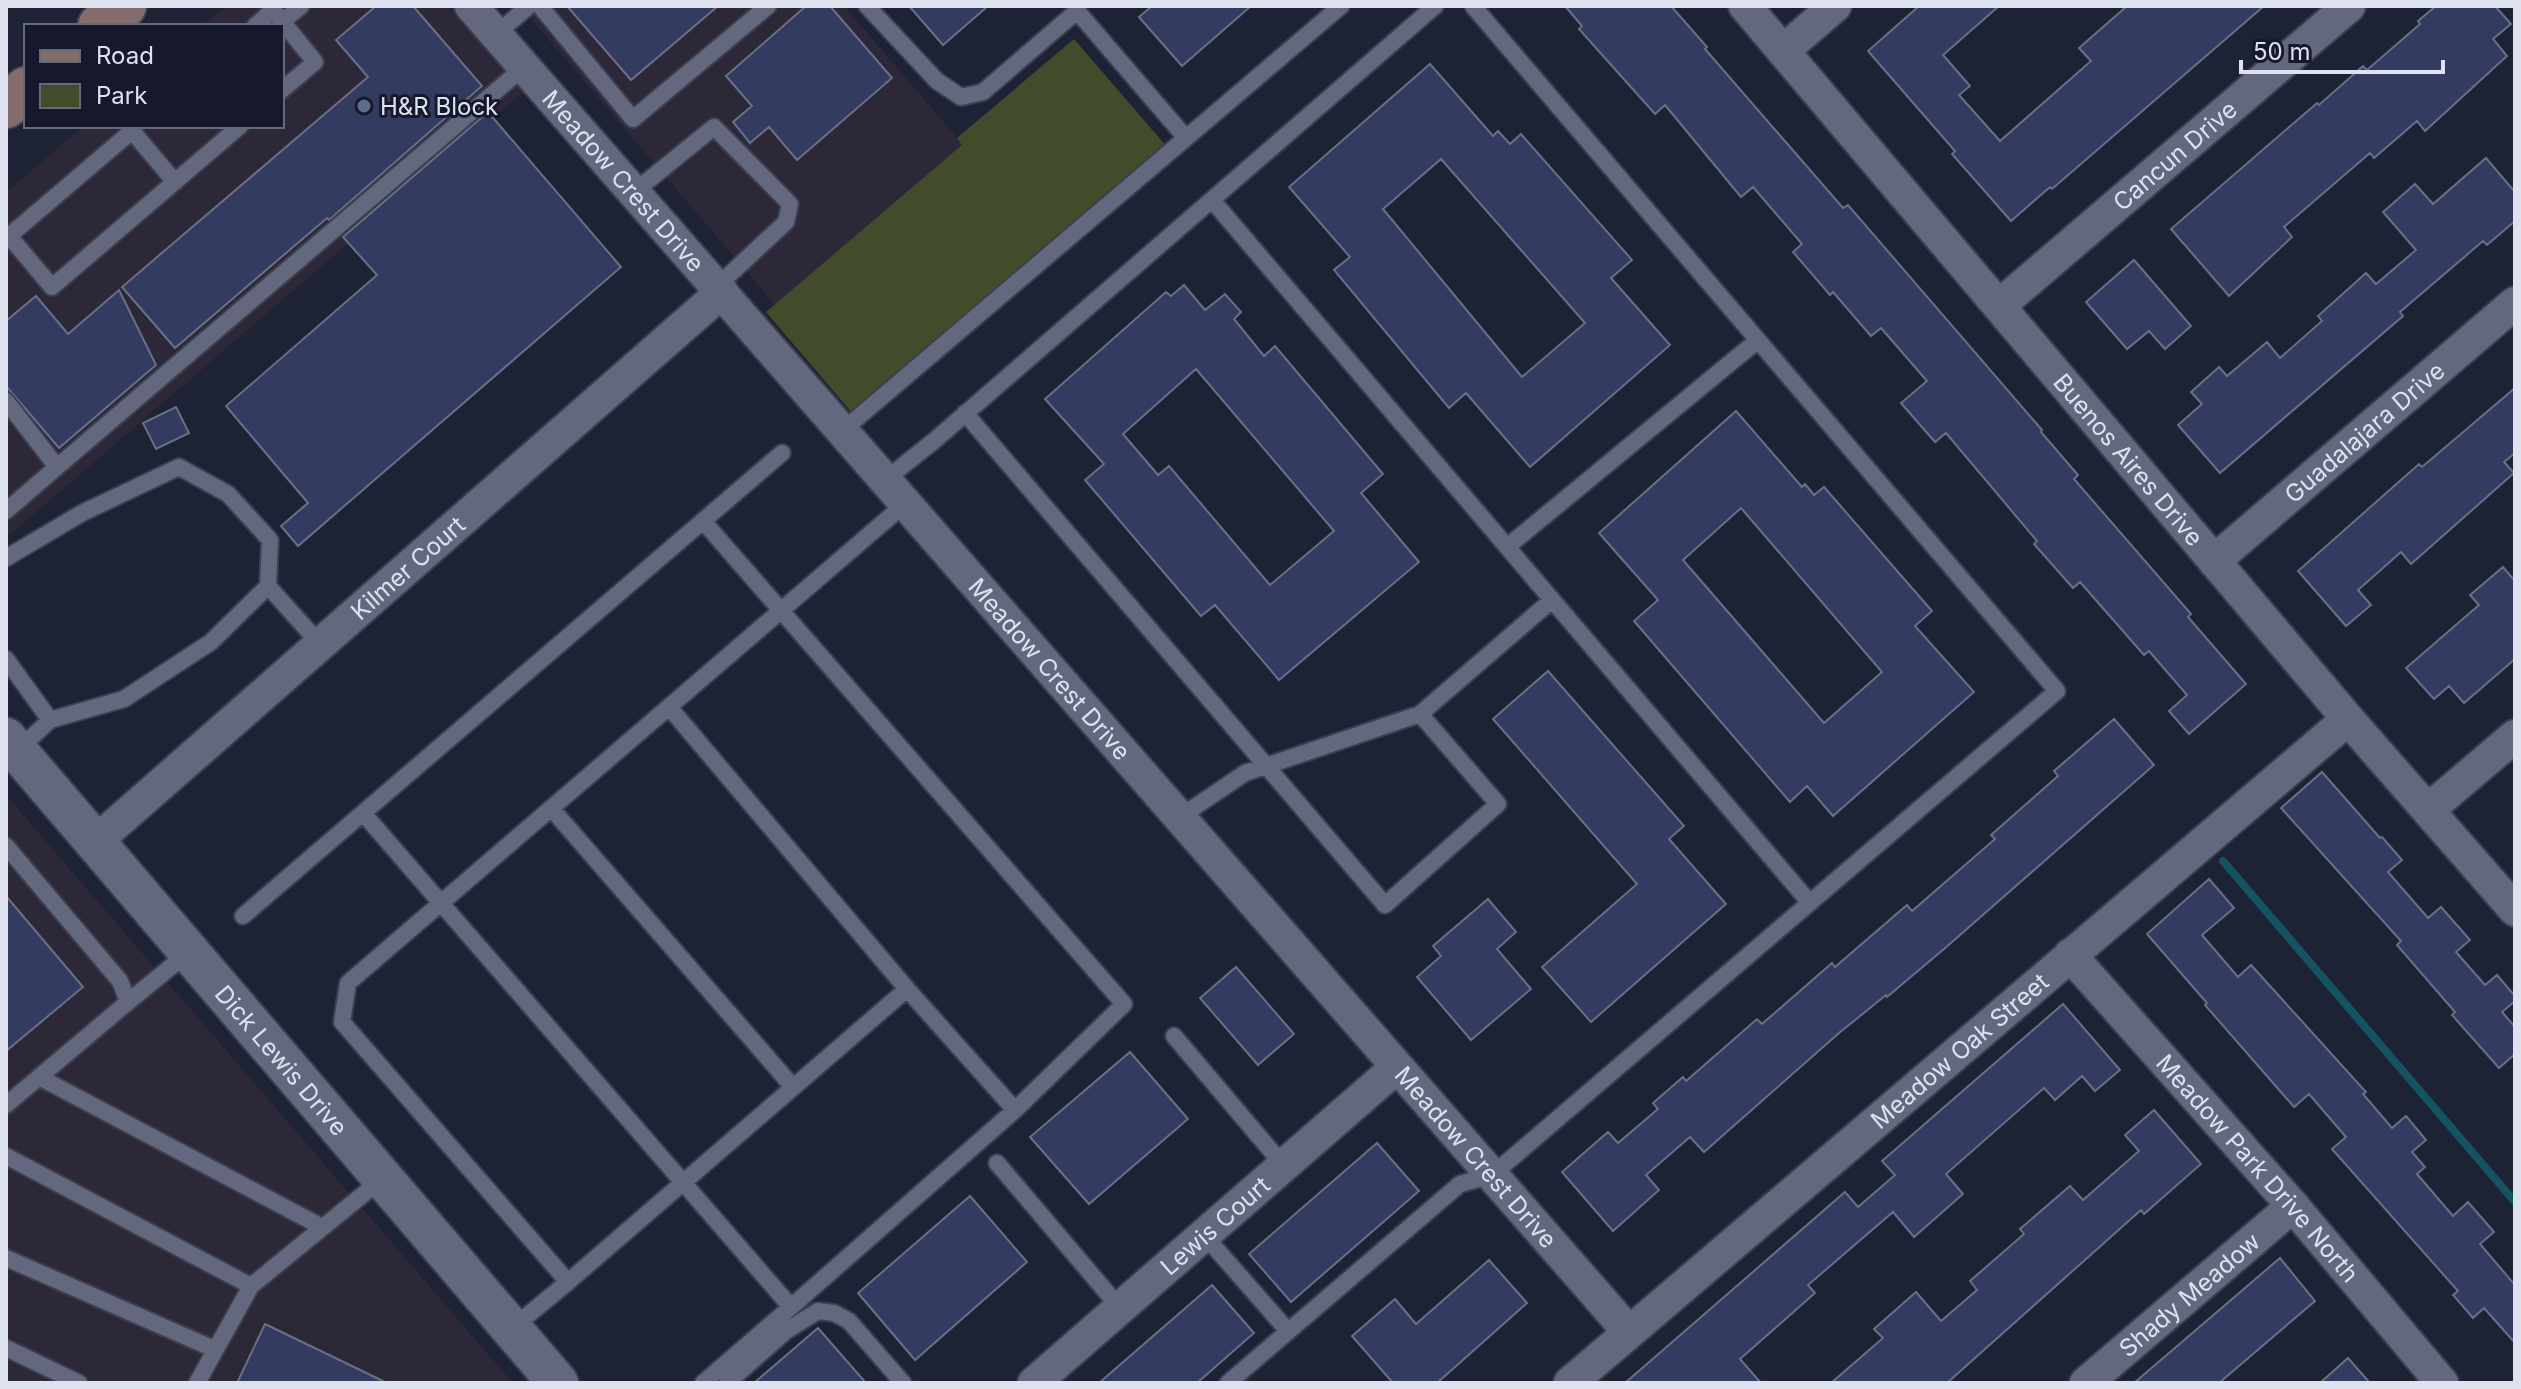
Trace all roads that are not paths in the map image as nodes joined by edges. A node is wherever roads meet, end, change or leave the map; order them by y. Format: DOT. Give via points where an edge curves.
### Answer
graph roads {
  1 [pos="124,6"];
  2 [pos="301,6"];
  3 [pos="471,6"];
  4 [pos="529,6"];
  5 [pos="540,6"];
  6 [pos="768,6"];
  7 [pos="867,6"];
  8 [pos="1341,6"];
  9 [pos="1435,6"];
  10 [pos="1473,6"];
  11 [pos="1745,6"];
  12 [pos="1835,6"];
  13 [pos="2349,6"];
  14 [pos="1080,9"];
  15 [pos="282,22"];
  16 [pos="102,24"];
  17 [pos="257,24"];
  18 [pos="284,24"];
  19 [pos="496,34"];
  20 [pos="1783,51"];
  21 [pos="524,67"];
  22 [pos="284,88"];
  23 [pos="24,91"];
  24 [pos="6,106"];
  25 [pos="133,128"];
  26 [pos="238,128"];
  27 [pos="1186,138"];
  28 [pos="175,182"];
  29 [pos="634,192"];
  30 [pos="1212,200"];
  31 [pos="8,238"];
  32 [pos="722,292"];
  33 [pos="2515,303"];
  34 [pos="2000,305"];
  35 [pos="1758,340"];
  36 [pos="6,401"];
  37 [pos="965,413"];
  38 [pos="842,431"];
  39 [pos="782,453"];
  40 [pos="57,467"];
  41 [pos="896,492"];
  42 [pos="6,511"];
  43 [pos="703,521"];
  44 [pos="1507,547"];
  45 [pos="6,558"];
  46 [pos="2214,561"];
  47 [pos="268,586"];
  48 [pos="1552,600"];
  49 [pos="781,610"];
  50 [pos="320,644"];
  51 [pos="6,659"];
  52 [pos="669,707"];
  53 [pos="1420,714"];
  54 [pos="2348,719"];
  55 [pos="50,720"];
  56 [pos="2515,736"];
  57 [pos="12,745"];
  58 [pos="1265,766"];
  59 [pos="551,808"];
  60 [pos="2428,810"];
  61 [pos="363,813"];
  62 [pos="1180,817"];
  63 [pos="95,842"];
  64 [pos="6,846"];
  65 [pos="441,903"];
  66 [pos="1810,903"];
  67 [pos="2515,910"];
  68 [pos="243,916"];
  69 [pos="189,952"];
  70 [pos="2070,955"];
  71 [pos="907,989"];
  72 [pos="128,1002"];
  73 [pos="1174,1036"];
  74 [pos="1397,1067"];
  75 [pos="39,1077"];
  76 [pos="793,1087"];
  77 [pos="6,1105"];
  78 [pos="1015,1110"];
  79 [pos="6,1156"];
  80 [pos="997,1163"];
  81 [pos="1284,1166"];
  82 [pos="1492,1175"];
  83 [pos="383,1178"];
  84 [pos="683,1182"];
  85 [pos="2293,1206"];
  86 [pos="322,1227"];
  87 [pos="1204,1235"];
  88 [pos="6,1258"];
  89 [pos="568,1282"];
  90 [pos="251,1286"];
  91 [pos="791,1307"];
  92 [pos="1120,1308"];
  93 [pos="511,1329"];
  94 [pos="1288,1331"];
  95 [pos="1629,1332"];
  96 [pos="6,1348"];
  97 [pos="214,1349"];
  98 [pos="1040,1381"];
  99 [pos="79,1383"];
  100 [pos="197,1383"];
  101 [pos="558,1383"];
  102 [pos="703,1383"];
  103 [pos="727,1383"];
  104 [pos="903,1383"];
  105 [pos="1228,1383"];
  106 [pos="1570,1383"];
  107 [pos="2086,1383"];
  108 [pos="2442,1383"];
  1 -- 16 [label="main road"];
  2 -- 15 [label="lane"];
  3 -- 19 [label="street, Meadow Crest Drive"];
  4 -- 19 [label="lane"];
  5 -- 6 [label="lane" via="633,119"];
  7 -- 14 [label="lane" via="937,81 961,97 983,92"];
  8 -- 27 [label="lane"];
  9 -- 30 [label="lane"];
  10 -- 35 [label="lane"];
  11 -- 20 [label="street, Buenos Aires Drive"];
  12 -- 20 [label="street"];
  13 -- 34 [label="street, Cancun Drive"];
  14 -- 27 [label="lane"];
  15 -- 17 [label="lane" via="273,10"];
  18 -- 22 [label="lane" via="315,62"];
  19 -- 21 [label="street, Meadow Crest Drive"];
  20 -- 34 [label="street, Buenos Aires Drive"];
  21 -- 29 [label="street, Meadow Crest Drive"];
  21 -- 40 [label="lane"];
  23 -- 24 [label="main road"];
  25 -- 28 [label="lane"];
  25 -- 31 [label="lane"];
  26 -- 28 [label="lane"];
  27 -- 38 [label="lane"];
  28 -- 31 [label="lane" via="52,287"];
  29 -- 32 [label="street, Meadow Crest Drive"];
  29 -- 32 [label="lane" via="714,127 790,204 786,222 727,277"];
  30 -- 37 [label="lane"];
  30 -- 44 [label="lane"];
  32 -- 38 [label="street, Meadow Crest Drive"];
  32 -- 50 [label="street, Kilmer Court"];
  33 -- 46 [label="street, Guadalajara Drive"];
  34 -- 46 [label="street, Buenos Aires Drive"];
  35 -- 44 [label="lane"];
  35 -- 66 [label="lane" via="2057,691"];
  36 -- 40 [label="lane"];
  37 -- 41 [label="lane"];
  37 -- 58 [label="lane"];
  38 -- 41 [label="street, Meadow Crest Drive"];
  39 -- 43 [label="lane"];
  40 -- 42 [label="lane"];
  41 -- 49 [label="lane"];
  41 -- 62 [label="street, Meadow Crest Drive"];
  43 -- 49 [label="lane"];
  43 -- 61 [label="lane"];
  44 -- 48 [label="lane"];
  45 -- 47 [label="lane" via="82,513 179,467 228,494 270,540"];
  46 -- 54 [label="street, Buenos Aires Drive"];
  47 -- 50 [label="lane"];
  47 -- 55 [label="lane" via="211,642 124,699"];
  48 -- 53 [label="lane"];
  48 -- 66 [label="lane"];
  49 -- 52 [label="lane"];
  49 -- 78 [label="lane" via="1124,1004"];
  50 -- 63 [label="street, Kilmer Court"];
  51 -- 55 [label="lane"];
  52 -- 59 [label="lane"];
  52 -- 71 [label="lane"];
  53 -- 58 [label="lane"];
  53 -- 58 [label="lane" via="1498,804 1385,905"];
  54 -- 60 [label="street, Buenos Aires Drive"];
  54 -- 70 [label="street, Meadow Oak Street"];
  55 -- 57 [label="lane"];
  56 -- 60 [label="street"];
  57 -- 63 [label="street, Dick Lewis Drive"];
  58 -- 62 [label="lane" via="1245,773"];
  59 -- 65 [label="lane"];
  59 -- 76 [label="lane"];
  60 -- 67 [label="street, Buenos Aires Drive"];
  61 -- 65 [label="lane"];
  61 -- 68 [label="lane"];
  62 -- 74 [label="street, Meadow Crest Drive"];
  63 -- 69 [label="street, Dick Lewis Drive"];
  64 -- 72 [label="lane" via="120,981"];
  65 -- 84 [label="lane"];
  65 -- 89 [label="lane" via="348,983 342,1022"];
  66 -- 82 [label="lane"];
  69 -- 72 [label="lane"];
  69 -- 83 [label="street, Dick Lewis Drive"];
  70 -- 85 [label="street, Meadow Park Drive North"];
  70 -- 95 [label="street, Meadow Oak Street"];
  71 -- 76 [label="lane"];
  71 -- 78 [label="lane"];
  72 -- 75 [label="lane"];
  73 -- 81 [label="lane"];
  74 -- 81 [label="street, Lewis Court"];
  74 -- 82 [label="street, Meadow Crest Drive"];
  75 -- 77 [label="lane"];
  75 -- 86 [label="lane"];
  76 -- 84 [label="lane"];
  78 -- 91 [label="lane"];
  79 -- 90 [label="lane"];
  80 -- 92 [label="lane"];
  81 -- 87 [label="street, Lewis Court"];
  82 -- 94 [label="lane" via="1460,1184"];
  82 -- 95 [label="street, Meadow Crest Drive"];
  83 -- 86 [label="lane"];
  83 -- 93 [label="street, Dick Lewis Drive"];
  84 -- 89 [label="lane"];
  84 -- 91 [label="lane"];
  85 -- 107 [label="street, Shady Meadow"];
  85 -- 108 [label="street, Meadow Park Drive North"];
  86 -- 90 [label="lane"];
  87 -- 92 [label="street, Lewis Court"];
  87 -- 94 [label="lane"];
  88 -- 97 [label="lane"];
  89 -- 93 [label="lane"];
  90 -- 97 [label="lane"];
  91 -- 102 [label="lane"];
  92 -- 98 [label="street, Lewis Court"];
  93 -- 101 [label="street, Dick Lewis Drive"];
  94 -- 105 [label="lane"];
  95 -- 106 [label="street, Meadow Oak Street"];
  96 -- 99 [label="lane"];
  97 -- 100 [label="lane"];
  103 -- 104 [label="lane" via="786,1331 818,1311 849,1321"];
}
